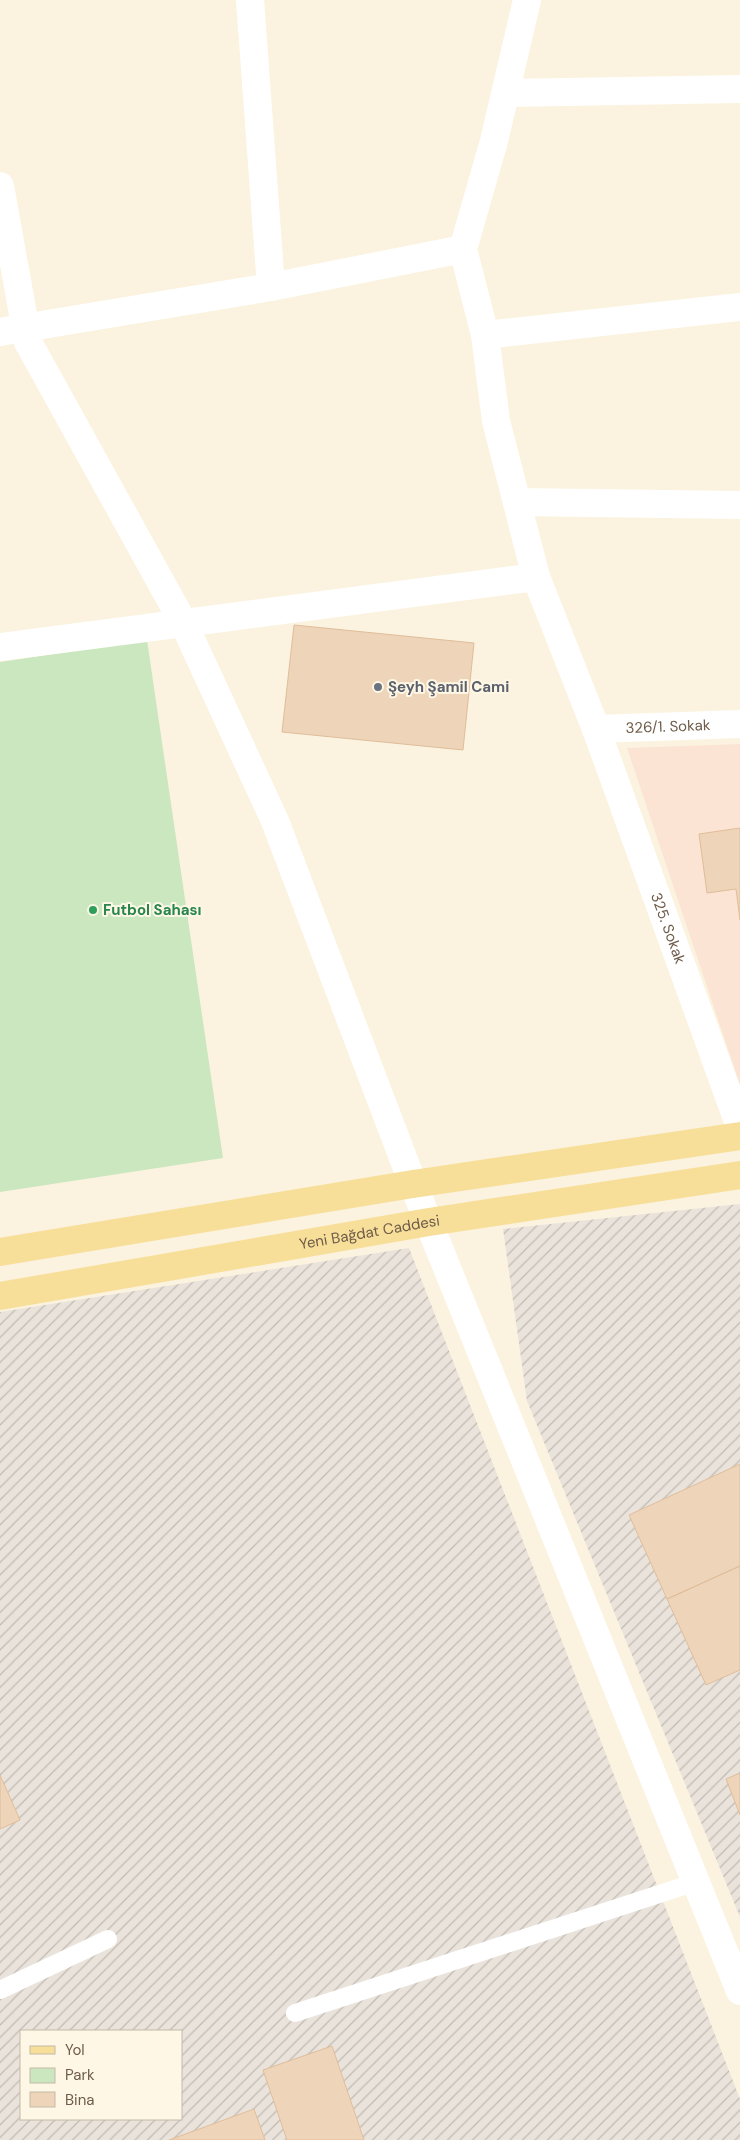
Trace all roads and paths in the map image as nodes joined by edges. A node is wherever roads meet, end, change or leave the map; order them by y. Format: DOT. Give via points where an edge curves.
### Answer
graph roads {
  1 [pos="250,0"];
  2 [pos="527,0"];
  3 [pos="740,89"];
  4 [pos="506,93"];
  5 [pos="0,186"];
  6 [pos="463,249"];
  7 [pos="271,287"];
  8 [pos="740,307"];
  9 [pos="13,331"];
  10 [pos="485,335"];
  11 [pos="518,502"];
  12 [pos="740,505"];
  13 [pos="536,577"];
  14 [pos="184,624"];
  15 [pos="0,647"];
  16 [pos="740,724"];
  17 [pos="596,729"];
  18 [pos="740,1127"];
  19 [pos="740,1136"];
  20 [pos="740,1176"];
  21 [pos="413,1184"];
  22 [pos="429,1222"];
  23 [pos="0,1252"];
  24 [pos="0,1296"];
  25 [pos="696,1882"];
  26 [pos="108,1939"];
  27 [pos="0,1990"];
  28 [pos="740,1991"];
  29 [pos="295,2013"];
  1 -- 7 [label="street"];
  2 -- 4 [label="street"];
  3 -- 4 [label="street"];
  4 -- 6 [label="street"];
  5 -- 9 [label="street"];
  6 -- 7 [label="street"];
  6 -- 10 [label="street, 325. Sokak"];
  7 -- 9 [label="street"];
  8 -- 10 [label="street"];
  9 -- 14 [label="street" via="28,342"];
  10 -- 11 [label="street, 325. Sokak" via="496,420"];
  11 -- 12 [label="street"];
  11 -- 13 [label="street, 325. Sokak"];
  13 -- 14 [label="street"];
  13 -- 17 [label="street, 325. Sokak"];
  14 -- 15 [label="street"];
  14 -- 21 [label="street" via="275,821"];
  16 -- 17 [label="street, 326/1. Sokak"];
  17 -- 18 [label="street, 325. Sokak"];
  19 -- 21 [label="main road"];
  20 -- 22 [label="main road, Yeni Bağdat Caddesi"];
  21 -- 22 [label="street"];
  21 -- 23 [label="main road"];
  22 -- 24 [label="main road, Yeni Bağdat Caddesi"];
  22 -- 25 [label="street"];
  25 -- 28 [label="street"];
  25 -- 29 [label="lane"];
  26 -- 27 [label="lane"];
}
